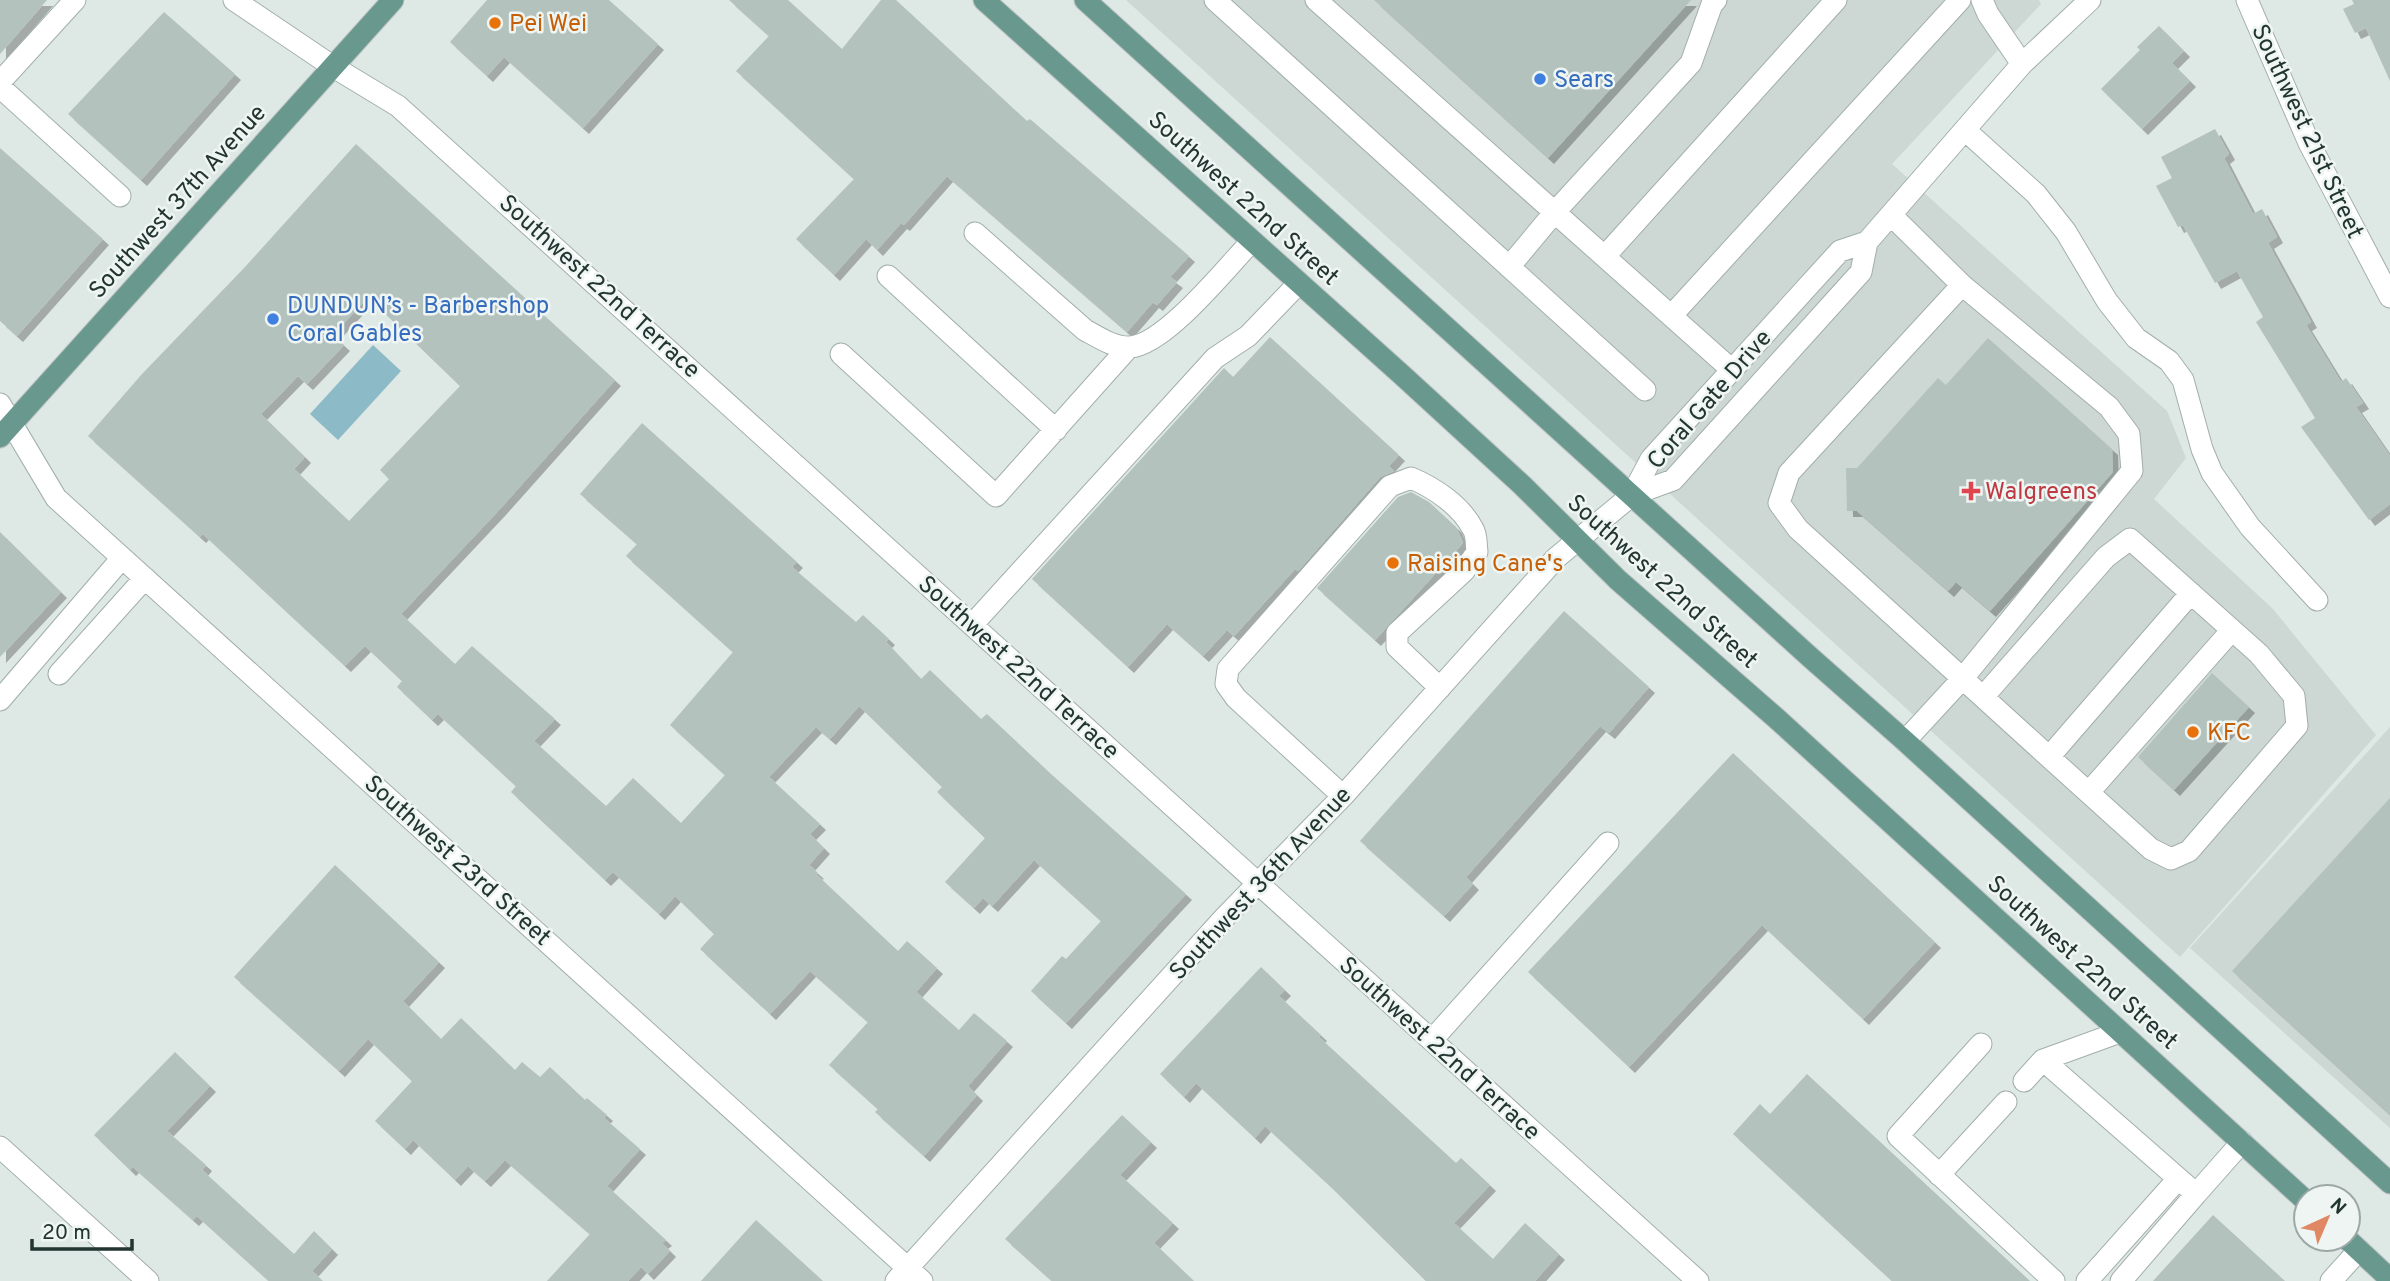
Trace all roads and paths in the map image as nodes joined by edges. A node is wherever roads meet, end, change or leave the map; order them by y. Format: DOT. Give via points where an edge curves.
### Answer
graph roads {
  1 [pos="75,0"];
  2 [pos="234,0"];
  3 [pos="393,0"];
  4 [pos="984,0"];
  5 [pos="1085,0"];
  6 [pos="1215,0"];
  7 [pos="1316,0"];
  8 [pos="1716,0"];
  9 [pos="1836,0"];
  10 [pos="1960,0"];
  11 [pos="1982,0"];
  12 [pos="2090,0"];
  13 [pos="2247,0"];
  14 [pos="2022,64"];
  15 [pos="332,66"];
  16 [pos="0,84"];
  17 [pos="1965,130"];
  18 [pos="120,196"];
  19 [pos="1554,213"];
  20 [pos="1891,215"];
  21 [pos="975,233"];
  22 [pos="1252,241"];
  23 [pos="1867,242"];
  24 [pos="1605,256"];
  25 [pos="1509,267"];
  26 [pos="888,276"];
  27 [pos="1299,284"];
  28 [pos="1962,285"];
  29 [pos="2390,297"];
  30 [pos="1672,315"];
  31 [pos="1129,347"];
  32 [pos="841,354"];
  33 [pos="1732,370"];
  34 [pos="1645,390"];
  35 [pos="0,404"];
  36 [pos="6,430"];
  37 [pos="1055,430"];
  38 [pos="1632,495"];
  39 [pos="1576,539"];
  40 [pos="122,558"];
  41 [pos="145,578"];
  42 [pos="2191,593"];
  43 [pos="2317,600"];
  44 [pos="972,625"];
  45 [pos="2232,630"];
  46 [pos="59,674"];
  47 [pos="1963,678"];
  48 [pos="1440,688"];
  49 [pos="1983,697"];
  50 [pos="0,701"];
  51 [pos="1905,741"];
  52 [pos="2049,757"];
  53 [pos="2088,792"];
  54 [pos="1343,796"];
  55 [pos="1608,844"];
  56 [pos="1257,884"];
  57 [pos="2120,1032"];
  58 [pos="1432,1040"];
  59 [pos="1982,1044"];
  60 [pos="2043,1059"];
  61 [pos="2024,1081"];
  62 [pos="2006,1102"];
  63 [pos="2242,1142"];
  64 [pos="0,1147"];
  65 [pos="1939,1175"];
  66 [pos="2178,1178"];
  67 [pos="2390,1184"];
  68 [pos="2292,1188"];
  69 [pos="2196,1194"];
  70 [pos="2348,1253"];
  71 [pos="2362,1253"];
  72 [pos="908,1277"];
  73 [pos="2390,1279"];
  74 [pos="148,1281"];
  75 [pos="1698,1281"];
  76 [pos="2054,1281"];
  77 [pos="2087,1281"];
  78 [pos="2121,1281"];
  79 [pos="2331,1281"];
  1 -- 16 [label="street"];
  2 -- 15 [label="street, Southwest 22nd Terrace"];
  3 -- 15 [label="main road, Southwest 37th Avenue"];
  4 -- 22 [label="main road, Southwest 22nd Street"];
  5 -- 38 [label="main road, Southwest 22nd Street"];
  6 -- 25 [label="street"];
  7 -- 19 [label="street"];
  8 -- 19 [label="street" via="1690,63"];
  9 -- 24 [label="street"];
  10 -- 30 [label="street"];
  11 -- 14 [label="street"];
  12 -- 14 [label="street, Coral Gate Drive"];
  13 -- 29 [label="street, Southwest 21st Street" via="2309,143"];
  14 -- 17 [label="street, Coral Gate Drive"];
  15 -- 36 [label="main road, Southwest 37th Avenue"];
  15 -- 44 [label="street, Southwest 22nd Terrace" via="398,106"];
  16 -- 18 [label="street"];
  17 -- 20 [label="street, Coral Gate Drive"];
  17 -- 43 [label="street" via="2036,194 2136,338 2169,361 2183,380 2212,473 2250,527"];
  19 -- 24 [label="street"];
  19 -- 25 [label="street"];
  20 -- 23 [label="street, Coral Gate Drive"];
  20 -- 28 [label="street"];
  21 -- 31 [label="street" via="1084,330 1105,342"];
  22 -- 27 [label="main road, Southwest 22nd Street"];
  22 -- 31 [label="street" via="1167,330"];
  23 -- 33 [label="street, Coral Gate Drive" via="1840,251"];
  23 -- 38 [label="street, Coral Gate Drive" via="1861,272 1673,480"];
  24 -- 30 [label="street"];
  25 -- 34 [label="street"];
  26 -- 37 [label="street"];
  27 -- 39 [label="main road, Southwest 22nd Street"];
  27 -- 44 [label="street" via="1248,336 1215,358"];
  28 -- 47 [label="street" via="2109,407 2129,434 2132,471"];
  28 -- 47 [label="street" via="1789,473 1779,503 1798,529"];
  30 -- 33 [label="street"];
  31 -- 37 [label="street"];
  32 -- 37 [label="street" via="996,496"];
  33 -- 38 [label="street, Coral Gate Drive" via="1651,459"];
  35 -- 36 [label="street, Southwest 23rd Street"];
  36 -- 40 [label="street, Southwest 23rd Street" via="56,498"];
  38 -- 39 [label="street, Southwest 36th Avenue"];
  38 -- 51 [label="main road, Southwest 22nd Street"];
  39 -- 48 [label="street, Southwest 36th Avenue"];
  39 -- 57 [label="main road, Southwest 22nd Street"];
  40 -- 41 [label="street, Southwest 23rd Street"];
  40 -- 50 [label="street"];
  41 -- 46 [label="street"];
  41 -- 72 [label="street, Southwest 23rd Street"];
  42 -- 45 [label="street"];
  42 -- 49 [label="street" via="2130,539 2106,557"];
  42 -- 52 [label="street"];
  44 -- 56 [label="street, Southwest 22nd Terrace"];
  45 -- 53 [label="street"];
  45 -- 53 [label="street" via="2294,696 2297,726 2189,851 2171,859 2151,849"];
  47 -- 49 [label="street"];
  47 -- 51 [label="street"];
  48 -- 54 [label="street, Southwest 36th Avenue"];
  48 -- 54 [label="street" via="1398,648 1397,633 1464,570 1477,552 1475,531 1460,511 1411,478 1390,486 1228,669 1226,684 1236,698"];
  49 -- 52 [label="street"];
  51 -- 67 [label="main road, Southwest 22nd Street"];
  52 -- 53 [label="street"];
  54 -- 56 [label="street, Southwest 36th Avenue"];
  55 -- 58 [label="street"];
  56 -- 58 [label="street, Southwest 22nd Terrace"];
  56 -- 72 [label="street, Southwest 36th Avenue"];
  57 -- 60 [label="street"];
  57 -- 63 [label="main road, Southwest 22nd Street"];
  58 -- 75 [label="street, Southwest 22nd Terrace"];
  59 -- 65 [label="street" via="1898,1136"];
  60 -- 61 [label="street"];
  60 -- 66 [label="street"];
  62 -- 65 [label="street"];
  63 -- 68 [label="main road, Southwest 22nd Street"];
  63 -- 69 [label="street"];
  64 -- 74 [label="street"];
  65 -- 76 [label="street"];
  66 -- 69 [label="street"];
  66 -- 77 [label="street"];
  69 -- 78 [label="street"];
  70 -- 79 [label="street"];
  71 -- 73 [label="main road"];
}
